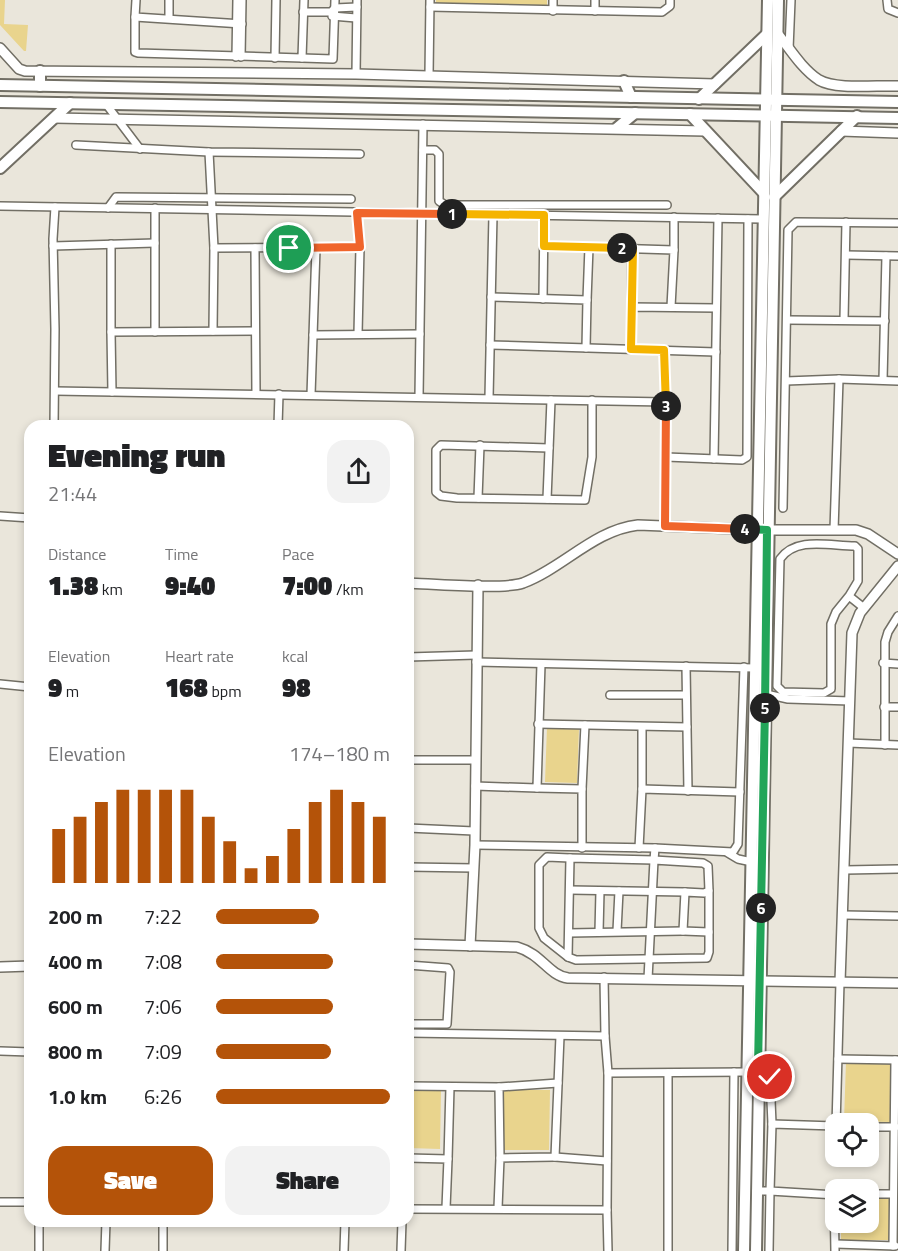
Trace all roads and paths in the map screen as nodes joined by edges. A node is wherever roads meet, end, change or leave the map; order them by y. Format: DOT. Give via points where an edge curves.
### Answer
graph roads {
  1 [pos="135,0"];
  2 [pos="169,0"];
  3 [pos="237,0"];
  4 [pos="242,0"];
  5 [pos="276,0"];
  6 [pos="304,0"];
  7 [pos="553,0"];
  8 [pos="595,0"];
  9 [pos="623,0"];
  10 [pos="670,0"];
  11 [pos="768,0"];
  12 [pos="778,0"];
  13 [pos="790,0"];
  14 [pos="887,0"];
  15 [pos="430,3"];
  16 [pos="357,4"];
  17 [pos="334,9"];
  18 [pos="623,10"];
  19 [pos="553,11"];
  20 [pos="595,11"];
  21 [pos="303,12"];
  22 [pos="898,13"];
  23 [pos="135,17"];
  24 [pos="169,17"];
  25 [pos="357,18"];
  26 [pos="239,24"];
  27 [pos="772,34"];
  28 [pos="0,48"];
  29 [pos="789,49"];
  30 [pos="239,57"];
  31 [pos="275,58"];
  32 [pos="302,58"];
  33 [pos="40,71"];
  34 [pos="356,74"];
  35 [pos="429,75"];
  36 [pos="624,81"];
  37 [pos="715,84"];
  38 [pos="0,85"];
  39 [pos="40,86"];
  40 [pos="898,86"];
  41 [pos="631,97"];
  42 [pos="699,99"];
  43 [pos="765,100"];
  44 [pos="777,100"];
  45 [pos="0,102"];
  46 [pos="898,102"];
  47 [pos="70,104"];
  48 [pos="106,104"];
  49 [pos="635,113"];
  50 [pos="690,114"];
  51 [pos="771,116"];
  52 [pos="856,116"];
  53 [pos="54,118"];
  54 [pos="117,119"];
  55 [pos="897,119"];
  56 [pos="423,124"];
  57 [pos="617,128"];
  58 [pos="706,130"];
  59 [pos="841,131"];
  60 [pos="898,133"];
  61 [pos="76,146"];
  62 [pos="140,149"];
  63 [pos="423,150"];
  64 [pos="209,152"];
  65 [pos="360,154"];
  66 [pos="0,168"];
  67 [pos="768,195"];
  68 [pos="210,197"];
  69 [pos="351,199"];
  70 [pos="644,205"];
  71 [pos="667,205"];
  72 [pos="0,206"];
  73 [pos="55,207"];
  74 [pos="108,208"];
  75 [pos="155,208"];
  76 [pos="212,210"];
  77 [pos="357,213"];
  78 [pos="423,214"];
  79 [pos="493,215"];
  80 [pos="544,215"];
  81 [pos="644,217"];
  82 [pos="674,217"];
  83 [pos="718,218"];
  84 [pos="748,219"];
  85 [pos="762,219"];
  86 [pos="846,222"];
  87 [pos="898,223"];
  88 [pos="155,243"];
  89 [pos="111,244"];
  90 [pos="53,246"];
  91 [pos="544,246"];
  92 [pos="360,247"];
  93 [pos="589,247"];
  94 [pos="214,248"];
  95 [pos="255,248"];
  96 [pos="316,248"];
  97 [pos="633,249"];
  98 [pos="674,250"];
  99 [pos="748,253"];
  100 [pos="761,254"];
  101 [pos="846,255"];
  102 [pos="886,256"];
  103 [pos="898,256"];
  104 [pos="772,268"];
  105 [pos="789,268"];
  106 [pos="491,297"];
  107 [pos="543,299"];
  108 [pos="588,300"];
  109 [pos="631,307"];
  110 [pos="671,308"];
  111 [pos="716,308"];
  112 [pos="788,320"];
  113 [pos="844,320"];
  114 [pos="885,321"];
  115 [pos="255,331"];
  116 [pos="111,332"];
  117 [pos="155,332"];
  118 [pos="213,332"];
  119 [pos="358,334"];
  120 [pos="420,334"];
  121 [pos="313,335"];
  122 [pos="490,345"];
  123 [pos="586,348"];
  124 [pos="631,349"];
  125 [pos="664,350"];
  126 [pos="716,352"];
  127 [pos="839,379"];
  128 [pos="883,380"];
  129 [pos="786,381"];
  130 [pos="898,381"];
  131 [pos="55,391"];
  132 [pos="112,392"];
  133 [pos="256,394"];
  134 [pos="279,394"];
  135 [pos="311,395"];
  136 [pos="418,397"];
  137 [pos="489,398"];
  138 [pos="551,399"];
  139 [pos="592,400"];
  140 [pos="666,402"];
  141 [pos="54,420"];
  142 [pos="279,420"];
  143 [pos="754,421"];
  144 [pos="480,445"];
  145 [pos="549,448"];
  146 [pos="666,457"];
  147 [pos="714,459"];
  148 [pos="768,467"];
  149 [pos="785,467"];
  150 [pos="478,498"];
  151 [pos="547,499"];
  152 [pos="783,508"];
  153 [pos="0,516"];
  154 [pos="24,518"];
  155 [pos="665,526"];
  156 [pos="763,530"];
  157 [pos="834,530"];
  158 [pos="898,554"];
  159 [pos="898,566"];
  160 [pos="895,578"];
  161 [pos="414,583"];
  162 [pos="478,585"];
  163 [pos="849,596"];
  164 [pos="864,608"];
  165 [pos="898,616"];
  166 [pos="891,625"];
  167 [pos="898,630"];
  168 [pos="414,657"];
  169 [pos="476,658"];
  170 [pos="883,663"];
  171 [pos="541,664"];
  172 [pos="898,664"];
  173 [pos="686,666"];
  174 [pos="744,667"];
  175 [pos="755,668"];
  176 [pos="0,684"];
  177 [pos="24,686"];
  178 [pos="766,694"];
  179 [pos="610,695"];
  180 [pos="685,695"];
  181 [pos="850,700"];
  182 [pos="884,707"];
  183 [pos="898,707"];
  184 [pos="538,724"];
  185 [pos="585,725"];
  186 [pos="687,727"];
  187 [pos="642,728"];
  188 [pos="848,744"];
  189 [pos="885,745"];
  190 [pos="898,745"];
  191 [pos="414,760"];
  192 [pos="475,760"];
  193 [pos="475,786"];
  194 [pos="537,788"];
  195 [pos="582,789"];
  196 [pos="642,789"];
  197 [pos="688,791"];
  198 [pos="740,792"];
  199 [pos="414,828"];
  200 [pos="474,831"];
  201 [pos="475,845"];
  202 [pos="582,848"];
  203 [pos="639,848"];
  204 [pos="655,848"];
  205 [pos="728,853"];
  206 [pos="570,858"];
  207 [pos="654,860"];
  208 [pos="752,862"];
  209 [pos="414,867"];
  210 [pos="474,868"];
  211 [pos="898,869"];
  212 [pos="844,870"];
  213 [pos="570,890"];
  214 [pos="600,891"];
  215 [pos="619,891"];
  216 [pos="709,891"];
  217 [pos="651,892"];
  218 [pos="685,892"];
  219 [pos="844,915"];
  220 [pos="898,916"];
  221 [pos="617,931"];
  222 [pos="683,931"];
  223 [pos="599,932"];
  224 [pos="650,932"];
  225 [pos="709,932"];
  226 [pos="568,933"];
  227 [pos="414,944"];
  228 [pos="470,946"];
  229 [pos="568,957"];
  230 [pos="648,961"];
  231 [pos="414,965"];
  232 [pos="24,966"];
  233 [pos="0,967"];
  234 [pos="604,977"];
  235 [pos="648,979"];
  236 [pos="754,982"];
  237 [pos="840,982"];
  238 [pos="898,983"];
  239 [pos="414,1024"];
  240 [pos="414,1033"];
  241 [pos="560,1036"];
  242 [pos="605,1036"];
  243 [pos="0,1051"];
  244 [pos="24,1052"];
  245 [pos="838,1059"];
  246 [pos="897,1060"];
  247 [pos="758,1068"];
  248 [pos="734,1072"];
  249 [pos="747,1072"];
  250 [pos="608,1073"];
  251 [pos="668,1073"];
  252 [pos="558,1083"];
  253 [pos="414,1086"];
  254 [pos="450,1087"];
  255 [pos="499,1087"];
  256 [pos="836,1113"];
  257 [pos="771,1124"];
  258 [pos="825,1126"];
  259 [pos="879,1127"];
  260 [pos="895,1127"];
  261 [pos="555,1157"];
  262 [pos="414,1158"];
  263 [pos="500,1158"];
  264 [pos="448,1159"];
  265 [pos="607,1161"];
  266 [pos="756,1191"];
  267 [pos="770,1191"];
  268 [pos="879,1194"];
  269 [pos="894,1194"];
  270 [pos="825,1195"];
  271 [pos="0,1202"];
  272 [pos="24,1202"];
  273 [pos="446,1208"];
  274 [pos="498,1208"];
  275 [pos="414,1209"];
  276 [pos="607,1210"];
  277 [pos="39,1227"];
  278 [pos="106,1227"];
  279 [pos="163,1227"];
  280 [pos="345,1227"];
  281 [pos="402,1227"];
  282 [pos="896,1246"];
  283 [pos="836,1247"];
  284 [pos="39,1251"];
  285 [pos="105,1251"];
  286 [pos="163,1251"];
  287 [pos="344,1251"];
  288 [pos="401,1251"];
  289 [pos="608,1251"];
  290 [pos="668,1251"];
  291 [pos="732,1251"];
  292 [pos="744,1251"];
  293 [pos="756,1251"];
  294 [pos="769,1251"];
  1 -- 23 [label="street"];
  2 -- 24 [label="street"];
  3 -- 26 [label="street"];
  4 -- 26 [label="street"];
  5 -- 31 [label="street"];
  6 -- 21 [label="street"];
  7 -- 19 [label="street"];
  8 -- 20 [label="street"];
  9 -- 18 [label="street"];
  10 -- 18 [label="street" via="670,6 662,12"];
  11 -- 27 [label="main road"];
  12 -- 27 [label="main road"];
  13 -- 29 [label="street"];
  14 -- 22 [label="street" via="888,9"];
  15 -- 19 [label="street"];
  15 -- 35 [label="street"];
  16 -- 17 [label="street"];
  16 -- 25 [label="street"];
  17 -- 21 [label="street"];
  17 -- 25 [label="street"];
  17 -- 32 [label="street" via="333,59"];
  18 -- 20 [label="street"];
  19 -- 20 [label="street"];
  21 -- 32 [label="street"];
  23 -- 24 [label="street"];
  23 -- 30 [label="street" via="136,53"];
  24 -- 26 [label="street"];
  25 -- 34 [label="street"];
  26 -- 30 [label="street"];
  27 -- 29 [label="street"];
  27 -- 37 [label="main road"];
  27 -- 43 [label="main road"];
  27 -- 44 [label="main road"];
  28 -- 33 [label="street" via="19,69"];
  29 -- 40 [label="street" via="812,74 831,84"];
  30 -- 31 [label="street"];
  31 -- 32 [label="street"];
  33 -- 34 [label="street"];
  33 -- 39 [label="main road"];
  34 -- 35 [label="street"];
  35 -- 36 [label="street"];
  36 -- 37 [label="street"];
  36 -- 41 [label="main road"];
  37 -- 42 [label="main road"];
  38 -- 39 [label="main road"];
  39 -- 41 [label="main road"];
  41 -- 42 [label="main road"];
  42 -- 43 [label="main road"];
  43 -- 44 [label="main road"];
  43 -- 51 [label="main road"];
  44 -- 46 [label="main road"];
  44 -- 51 [label="main road"];
  45 -- 47 [label="main road"];
  47 -- 48 [label="main road"];
  47 -- 53 [label="main road"];
  48 -- 49 [label="main road"];
  48 -- 54 [label="street"];
  49 -- 50 [label="main road"];
  49 -- 57 [label="main road"];
  50 -- 51 [label="main road"];
  50 -- 58 [label="main road"];
  51 -- 52 [label="main road"];
  51 -- 67 [label="main road"];
  52 -- 55 [label="main road"];
  52 -- 59 [label="main road"];
  53 -- 54 [label="street"];
  53 -- 66 [label="main road"];
  54 -- 56 [label="street"];
  54 -- 62 [label="street"];
  56 -- 57 [label="street"];
  56 -- 63 [label="street"];
  57 -- 58 [label="street"];
  58 -- 67 [label="main road"];
  59 -- 60 [label="street"];
  59 -- 67 [label="main road"];
  61 -- 62 [label="street"];
  62 -- 64 [label="street"];
  63 -- 70 [label="street" via="439,154 439,201 445,205"];
  63 -- 78 [label="street"];
  64 -- 65 [label="street"];
  64 -- 68 [label="street"];
  67 -- 85 [label="main road"];
  67 -- 104 [label="main road"];
  68 -- 69 [label="street"];
  68 -- 74 [label="street" via="116,196"];
  68 -- 76 [label="street"];
  70 -- 71 [label="street"];
  70 -- 81 [label="street"];
  72 -- 73 [label="street"];
  73 -- 74 [label="street"];
  73 -- 90 [label="street"];
  74 -- 75 [label="street"];
  75 -- 76 [label="street"];
  75 -- 88 [label="street"];
  76 -- 77 [label="street"];
  76 -- 94 [label="street"];
  77 -- 78 [label="street"];
  77 -- 92 [label="street"];
  78 -- 79 [label="street"];
  78 -- 120 [label="street"];
  79 -- 80 [label="street"];
  79 -- 106 [label="street"];
  80 -- 81 [label="street"];
  80 -- 91 [label="street"];
  81 -- 82 [label="street"];
  82 -- 83 [label="street"];
  82 -- 98 [label="street"];
  83 -- 84 [label="street"];
  83 -- 111 [label="street"];
  84 -- 85 [label="street"];
  84 -- 99 [label="street"];
  85 -- 100 [label="main road"];
  86 -- 87 [label="street"];
  86 -- 101 [label="street"];
  86 -- 105 [label="street" via="792,223 788,230"];
  88 -- 89 [label="street"];
  88 -- 117 [label="street"];
  89 -- 90 [label="street"];
  89 -- 116 [label="street"];
  90 -- 131 [label="street"];
  91 -- 93 [label="street"];
  91 -- 107 [label="street"];
  92 -- 96 [label="street"];
  92 -- 119 [label="street"];
  93 -- 97 [label="street"];
  93 -- 108 [label="street"];
  94 -- 95 [label="street"];
  94 -- 118 [label="street"];
  95 -- 96 [label="street"];
  95 -- 115 [label="street"];
  96 -- 121 [label="street"];
  97 -- 98 [label="street"];
  97 -- 109 [label="street"];
  98 -- 110 [label="street"];
  99 -- 100 [label="main road"];
  99 -- 143 [label="street"];
  100 -- 143 [label="main road"];
  101 -- 102 [label="street"];
  101 -- 113 [label="street"];
  102 -- 103 [label="street"];
  102 -- 114 [label="street"];
  104 -- 105 [label="street"];
  104 -- 148 [label="main road"];
  105 -- 112 [label="street"];
  106 -- 107 [label="street"];
  106 -- 122 [label="street"];
  107 -- 108 [label="street"];
  108 -- 123 [label="street"];
  109 -- 110 [label="street"];
  109 -- 124 [label="street"];
  110 -- 111 [label="street"];
  111 -- 126 [label="street"];
  112 -- 113 [label="street"];
  112 -- 129 [label="street"];
  113 -- 114 [label="street"];
  114 -- 128 [label="street"];
  115 -- 118 [label="street"];
  115 -- 133 [label="street"];
  116 -- 117 [label="street"];
  116 -- 132 [label="street"];
  117 -- 118 [label="street"];
  119 -- 120 [label="street"];
  119 -- 121 [label="street"];
  120 -- 136 [label="street"];
  121 -- 135 [label="street"];
  122 -- 123 [label="street"];
  122 -- 137 [label="street"];
  123 -- 124 [label="street"];
  124 -- 125 [label="street"];
  125 -- 126 [label="street"];
  125 -- 140 [label="street"];
  126 -- 147 [label="street"];
  127 -- 128 [label="street"];
  127 -- 129 [label="street"];
  127 -- 157 [label="street"];
  128 -- 130 [label="street"];
  129 -- 149 [label="street"];
  131 -- 132 [label="street"];
  131 -- 141 [label="street"];
  132 -- 133 [label="street"];
  133 -- 134 [label="street"];
  134 -- 135 [label="street"];
  134 -- 142 [label="street"];
  135 -- 136 [label="street"];
  136 -- 137 [label="street"];
  137 -- 138 [label="street"];
  138 -- 139 [label="street"];
  138 -- 145 [label="street"];
  139 -- 140 [label="street"];
  139 -- 151 [label="street" via="592,457 585,500"];
  140 -- 146 [label="street"];
  143 -- 147 [label="street" via="747,457"];
  143 -- 156 [label="main road"];
  144 -- 145 [label="street"];
  144 -- 150 [label="street"];
  144 -- 150 [label="street" via="441,445 436,450 436,492 441,496"];
  145 -- 151 [label="street"];
  146 -- 147 [label="street"];
  146 -- 155 [label="street"];
  148 -- 149 [label="street"];
  148 -- 156 [label="main road"];
  149 -- 152 [label="street"];
  150 -- 151 [label="street"];
  153 -- 154 [label="street"];
  155 -- 156 [label="street"];
  155 -- 162 [label="street" via="638,525 618,530 523,583"];
  156 -- 157 [label="street"];
  156 -- 175 [label="main road"];
  156 -- 178 [label="main road"];
  157 -- 158 [label="street" via="868,534"];
  159 -- 160 [label="street"];
  160 -- 164 [label="street"];
  161 -- 162 [label="street"];
  162 -- 169 [label="street"];
  163 -- 163 [label="street" via="860,571 860,552 855,546 798,545 780,559 777,686 783,692 824,693 831,689 831,624"];
  163 -- 164 [label="street"];
  164 -- 181 [label="street" via="852,633"];
  165 -- 166 [label="street"];
  166 -- 167 [label="street"];
  166 -- 170 [label="street"];
  168 -- 169 [label="street"];
  169 -- 171 [label="street"];
  169 -- 192 [label="street"];
  170 -- 172 [label="street"];
  170 -- 182 [label="street"];
  171 -- 173 [label="street"];
  171 -- 184 [label="street"];
  173 -- 174 [label="street"];
  173 -- 180 [label="street"];
  174 -- 175 [label="street"];
  174 -- 198 [label="street"];
  175 -- 208 [label="main road"];
  176 -- 177 [label="street"];
  178 -- 181 [label="street" via="788,699"];
  178 -- 236 [label="main road"];
  179 -- 180 [label="street"];
  180 -- 186 [label="street"];
  181 -- 188 [label="street"];
  182 -- 183 [label="street"];
  182 -- 189 [label="street"];
  184 -- 185 [label="street"];
  184 -- 194 [label="street"];
  185 -- 187 [label="street"];
  185 -- 195 [label="street"];
  186 -- 187 [label="street"];
  186 -- 197 [label="street"];
  187 -- 196 [label="street"];
  188 -- 189 [label="street"];
  188 -- 212 [label="street"];
  189 -- 190 [label="street"];
  191 -- 192 [label="street"];
  192 -- 193 [label="street"];
  193 -- 194 [label="street"];
  193 -- 200 [label="street"];
  194 -- 195 [label="street"];
  195 -- 202 [label="street"];
  196 -- 197 [label="street"];
  196 -- 203 [label="street"];
  197 -- 198 [label="street"];
  198 -- 205 [label="street" via="738,844 737,849"];
  199 -- 200 [label="street"];
  200 -- 201 [label="street"];
  201 -- 202 [label="street"];
  201 -- 210 [label="street"];
  202 -- 203 [label="street"];
  203 -- 204 [label="street"];
  204 -- 205 [label="street"];
  204 -- 207 [label="street"];
  205 -- 208 [label="street"];
  206 -- 207 [label="street"];
  206 -- 213 [label="street"];
  206 -- 229 [label="street" via="547,857 539,865 539,928 544,938"];
  207 -- 216 [label="street" via="706,863"];
  207 -- 217 [label="street"];
  208 -- 236 [label="main road"];
  209 -- 210 [label="street"];
  210 -- 228 [label="street"];
  211 -- 212 [label="street"];
  212 -- 219 [label="street"];
  213 -- 214 [label="street"];
  213 -- 226 [label="street"];
  214 -- 215 [label="street"];
  214 -- 223 [label="street"];
  215 -- 217 [label="street"];
  215 -- 221 [label="street"];
  216 -- 218 [label="street"];
  216 -- 225 [label="street"];
  217 -- 218 [label="street"];
  217 -- 224 [label="street"];
  218 -- 222 [label="street"];
  219 -- 220 [label="street"];
  219 -- 237 [label="street"];
  221 -- 223 [label="street"];
  221 -- 224 [label="street"];
  222 -- 224 [label="street"];
  222 -- 225 [label="street"];
  223 -- 226 [label="street"];
  224 -- 230 [label="street"];
  225 -- 230 [label="street" via="707,958"];
  226 -- 229 [label="street"];
  227 -- 228 [label="street"];
  228 -- 234 [label="street" via="517,946 531,951 560,977"];
  229 -- 230 [label="street"];
  230 -- 235 [label="street"];
  231 -- 239 [label="street" via="448,968 450,972 447,1024"];
  232 -- 233 [label="street"];
  234 -- 235 [label="street"];
  234 -- 242 [label="street"];
  235 -- 236 [label="street"];
  236 -- 237 [label="street"];
  236 -- 247 [label="main road"];
  236 -- 249 [label="main road"];
  237 -- 238 [label="street"];
  237 -- 245 [label="street"];
  240 -- 241 [label="street"];
  241 -- 242 [label="street"];
  241 -- 252 [label="street"];
  242 -- 250 [label="street"];
  243 -- 244 [label="street"];
  245 -- 246 [label="street"];
  245 -- 256 [label="street"];
  246 -- 260 [label="street"];
  247 -- 257 [label="street" via="770,1077"];
  247 -- 266 [label="main road"];
  248 -- 249 [label="street"];
  248 -- 251 [label="street"];
  248 -- 291 [label="street"];
  249 -- 292 [label="main road"];
  250 -- 251 [label="street"];
  250 -- 265 [label="street"];
  251 -- 290 [label="street"];
  252 -- 255 [label="street"];
  252 -- 261 [label="street"];
  253 -- 254 [label="street"];
  254 -- 255 [label="street"];
  254 -- 264 [label="street"];
  255 -- 263 [label="street"];
  257 -- 258 [label="street"];
  257 -- 267 [label="street"];
  259 -- 260 [label="street"];
  260 -- 269 [label="street"];
  261 -- 263 [label="street"];
  261 -- 265 [label="street"];
  262 -- 264 [label="street"];
  263 -- 274 [label="street"];
  264 -- 273 [label="street"];
  265 -- 276 [label="street"];
  266 -- 267 [label="street"];
  266 -- 293 [label="main road"];
  267 -- 270 [label="street"];
  267 -- 294 [label="street"];
  268 -- 269 [label="street"];
  269 -- 282 [label="street"];
  271 -- 272 [label="street"];
  273 -- 274 [label="street"];
  273 -- 275 [label="street"];
  274 -- 276 [label="street"];
  276 -- 289 [label="street"];
  277 -- 284 [label="street"];
  278 -- 285 [label="street"];
  279 -- 286 [label="street"];
  280 -- 287 [label="street"];
  281 -- 288 [label="street"];
  282 -- 283 [label="street"];
}
